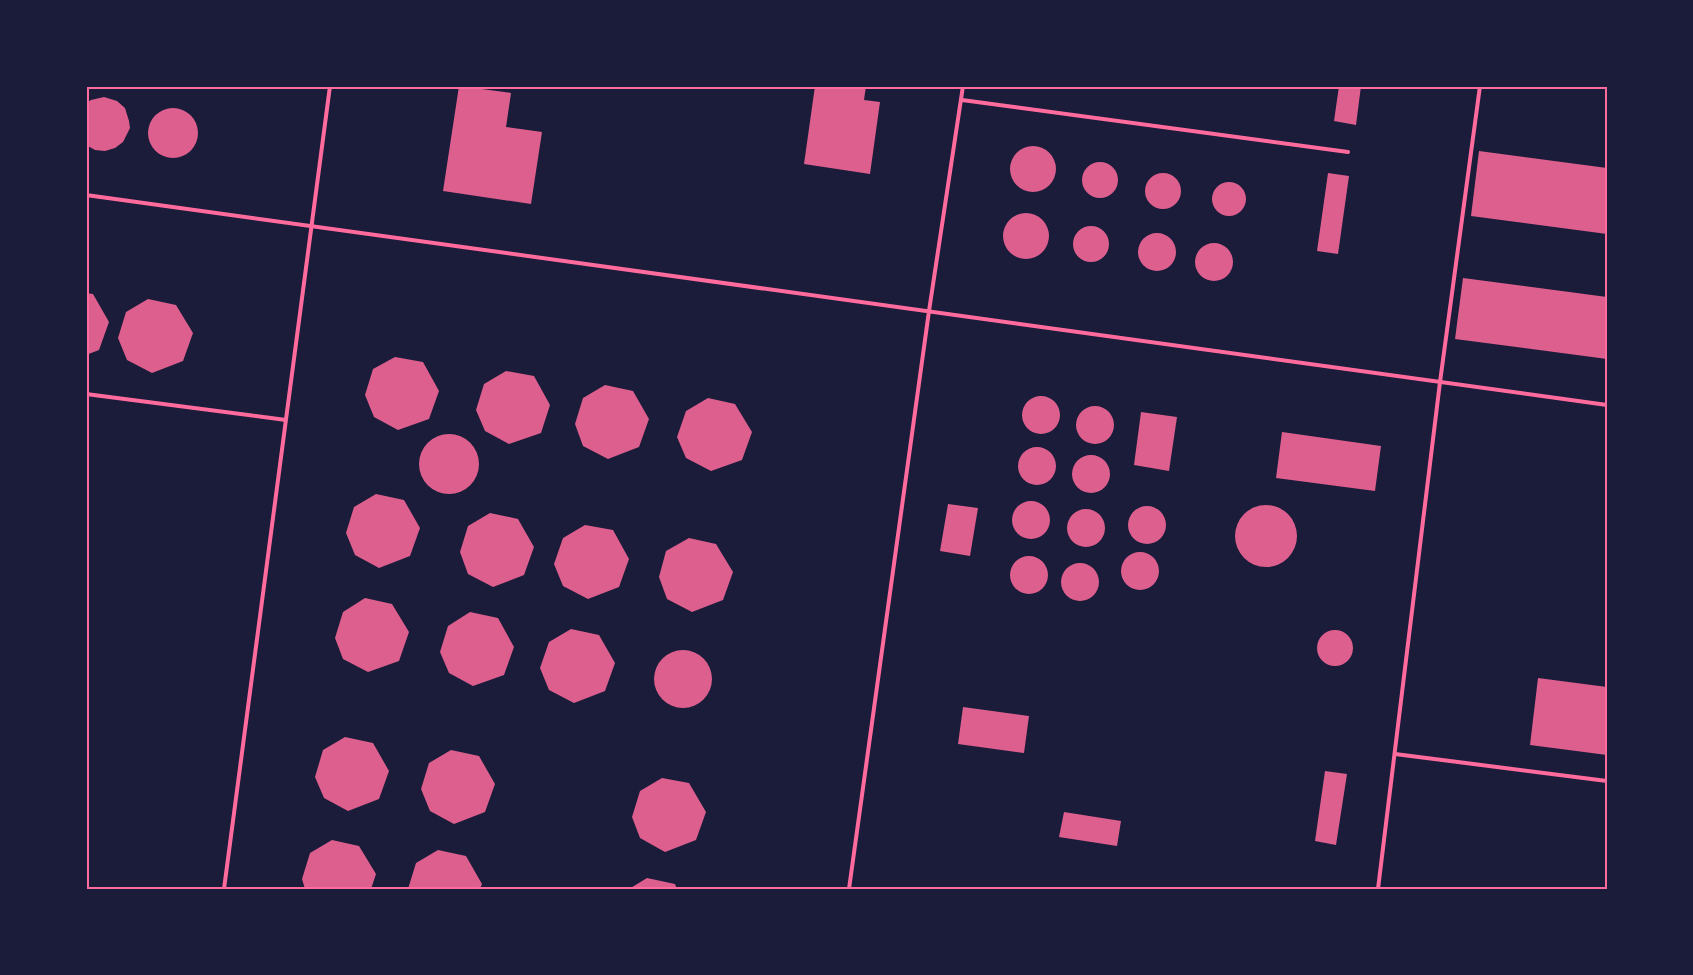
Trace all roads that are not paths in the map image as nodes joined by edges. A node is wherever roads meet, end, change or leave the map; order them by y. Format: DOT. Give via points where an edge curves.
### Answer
graph roads {
  1 [pos="330,86"];
  2 [pos="963,86"];
  3 [pos="1480,86"];
  4 [pos="962,100"];
  5 [pos="1348,152"];
  6 [pos="86,195"];
  7 [pos="312,226"];
  8 [pos="929,311"];
  9 [pos="1440,382"];
  10 [pos="86,394"];
  11 [pos="1607,405"];
  12 [pos="286,420"];
  13 [pos="1395,754"];
  14 [pos="1607,781"];
  15 [pos="224,889"];
  16 [pos="849,889"];
  17 [pos="1378,889"];
  1 -- 7 [label="lane"];
  2 -- 4 [label="lane"];
  3 -- 9 [label="lane"];
  4 -- 5 [label="lane"];
  4 -- 8 [label="lane"];
  6 -- 7 [label="lane"];
  7 -- 8 [label="lane"];
  7 -- 12 [label="lane"];
  8 -- 9 [label="lane"];
  8 -- 16 [label="lane"];
  9 -- 11 [label="lane"];
  9 -- 13 [label="lane"];
  10 -- 12 [label="lane"];
  12 -- 15 [label="lane"];
  13 -- 14 [label="lane"];
  13 -- 17 [label="lane"];
}
